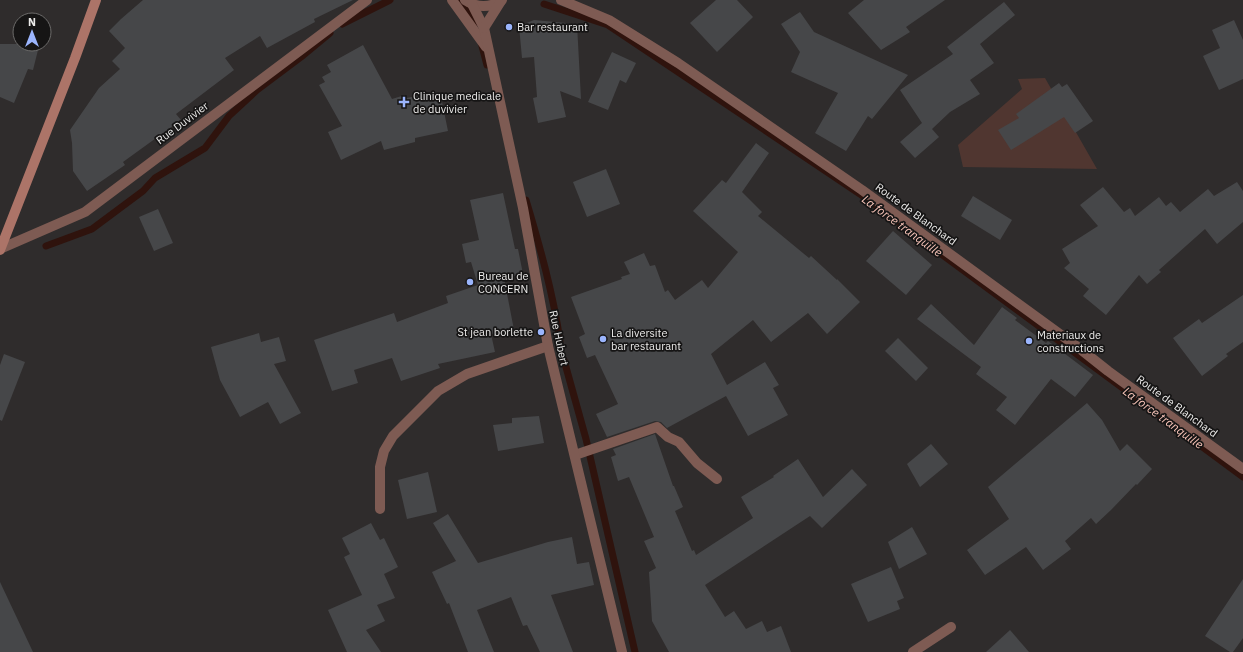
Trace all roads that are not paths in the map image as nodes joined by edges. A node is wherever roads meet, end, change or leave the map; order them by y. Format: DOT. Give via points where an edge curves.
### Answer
graph roads {
  1 [pos="96,0"];
  2 [pos="367,0"];
  3 [pos="452,0"];
  4 [pos="502,0"];
  5 [pos="561,0"];
  6 [pos="469,2"];
  7 [pos="484,28"];
  8 [pos="489,53"];
  9 [pos="0,249"];
  10 [pos="548,346"];
  11 [pos="575,455"];
  12 [pos="1243,470"];
  13 [pos="717,479"];
  14 [pos="380,509"];
  15 [pos="950,627"];
  16 [pos="622,652"];
  17 [pos="913,652"];
  1 -- 9 [label="main road"];
  2 -- 9 [label="street, Rue Duvivier" via="85,212"];
  3 -- 8 [label="street"];
  4 -- 6 [label="street" via="488,6"];
  4 -- 7 [label="street"];
  5 -- 12 [label="street, Route de Blanchard" via="609,20 678,63 875,199"];
  6 -- 7 [label="street, Rue Hubert"];
  7 -- 8 [label="street, Rue Hubert"];
  8 -- 10 [label="street, Rue Hubert" via="523,208"];
  10 -- 11 [label="street, Rue Hubert"];
  10 -- 14 [label="street" via="467,374 438,391 393,436 384,451 380,467"];
  11 -- 13 [label="street" via="657,427 668,437 679,442 697,463"];
  11 -- 16 [label="street, Rue Hubert"];
  15 -- 17 [label="street"];
}
